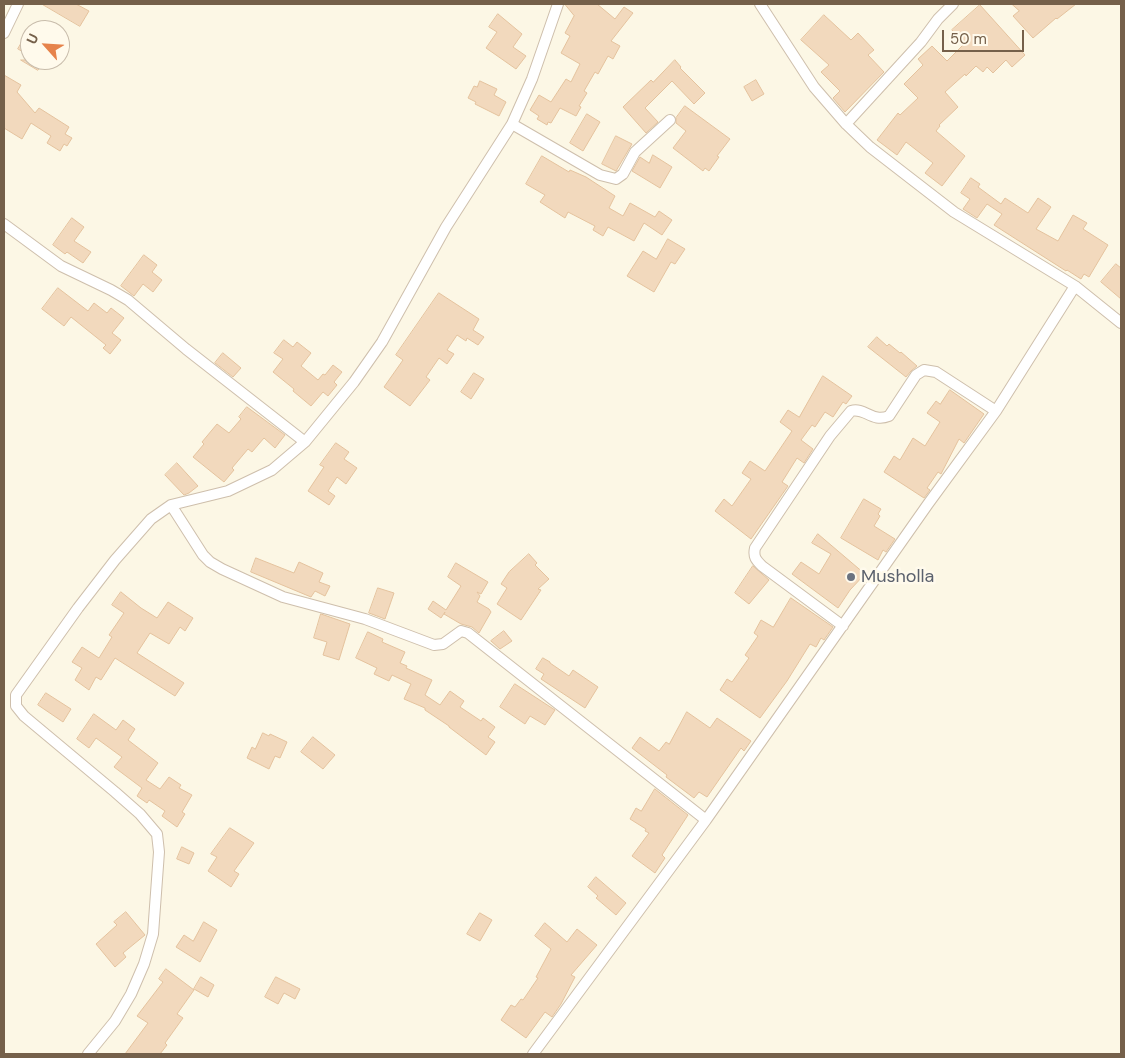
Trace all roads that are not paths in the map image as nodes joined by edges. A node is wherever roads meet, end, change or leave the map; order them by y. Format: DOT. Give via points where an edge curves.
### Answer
graph roads {
  1 [pos="18,4"];
  2 [pos="558,4"];
  3 [pos="760,4"];
  4 [pos="953,4"];
  5 [pos="4,34"];
  6 [pos="670,120"];
  7 [pos="512,124"];
  8 [pos="846,124"];
  9 [pos="4,224"];
  10 [pos="1075,286"];
  11 [pos="1121,323"];
  12 [pos="996,411"];
  13 [pos="305,442"];
  14 [pos="171,505"];
  15 [pos="843,626"];
  16 [pos="706,820"];
  17 [pos="88,1054"];
  18 [pos="533,1054"];
  1 -- 5 [label="street"];
  2 -- 7 [label="street" via="532,79"];
  3 -- 8 [label="street" via="814,87"];
  4 -- 8 [label="street"];
  6 -- 7 [label="street" via="635,152 623,174 616,179 600,175"];
  7 -- 13 [label="street" via="446,227 368,364"];
  8 -- 10 [label="street" via="870,147 954,212"];
  9 -- 13 [label="street" via="61,266 128,300"];
  10 -- 11 [label="street"];
  10 -- 12 [label="street"];
  12 -- 15 [label="street"];
  12 -- 15 [label="street" via="936,372 924,370 916,375 889,416 877,419 859,410 851,411 830,436 755,548 754,559"];
  13 -- 14 [label="street" via="272,470 252,480 228,491"];
  14 -- 16 [label="street" via="210,562 260,587 284,597 365,619 434,645 443,644 461,631 468,633"];
  14 -- 17 [label="street" via="151,519 115,560 15,699 24,716 140,814 157,834 159,852 153,934 144,964 115,1021"];
  15 -- 16 [label="street"];
  16 -- 18 [label="street"];
}
